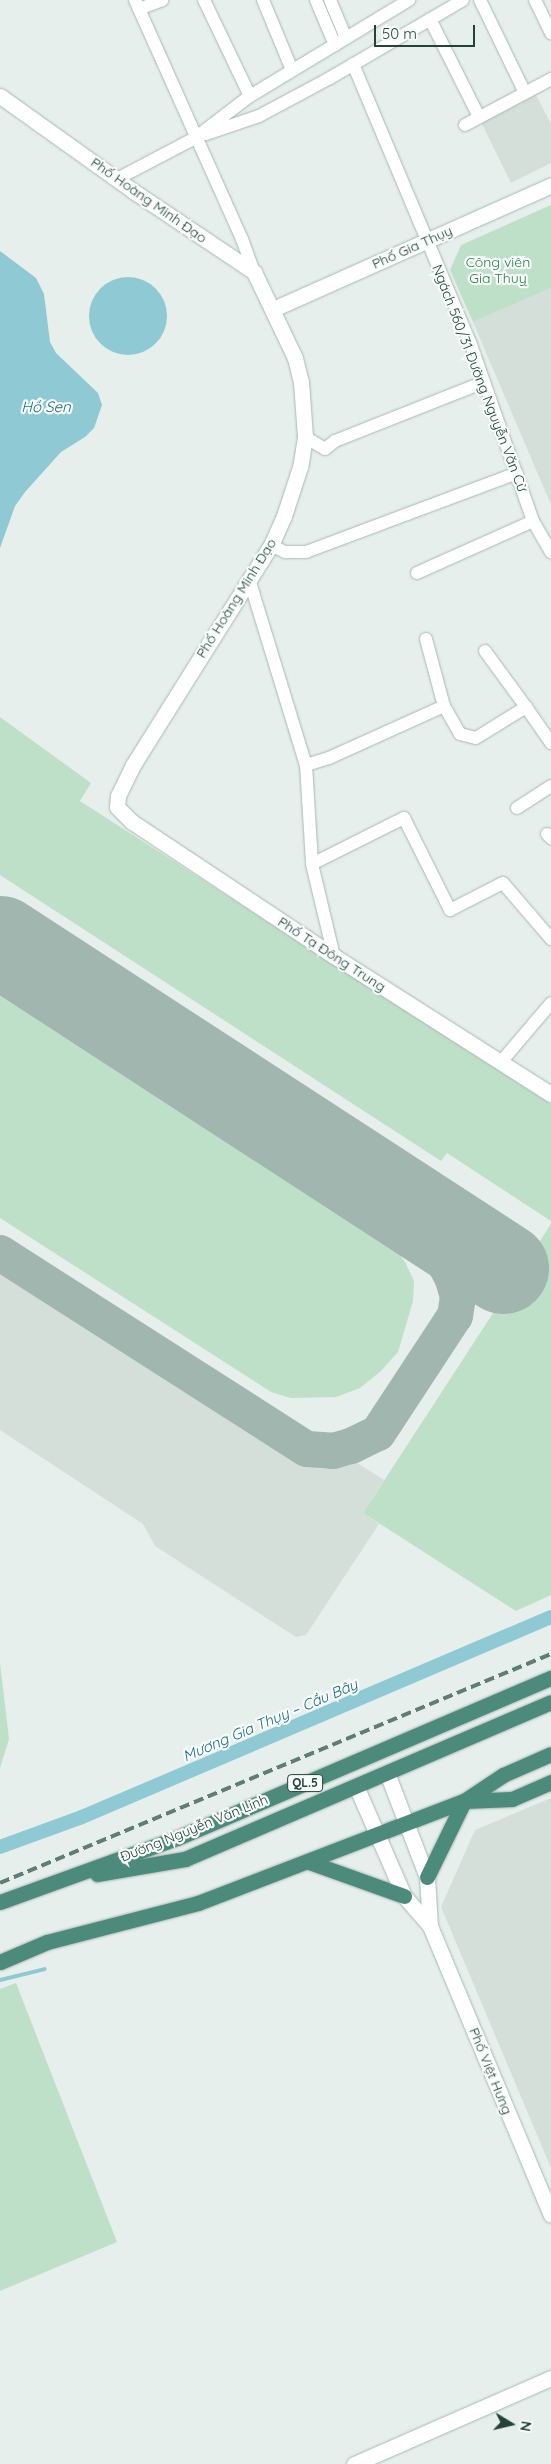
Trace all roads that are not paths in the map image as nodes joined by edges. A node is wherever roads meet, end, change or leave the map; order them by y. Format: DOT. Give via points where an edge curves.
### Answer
graph roads {
  1 [pos="162,0"];
  2 [pos="204,0"];
  3 [pos="263,0"];
  4 [pos="316,0"];
  5 [pos="330,0"];
  6 [pos="409,0"];
  7 [pos="463,0"];
  8 [pos="480,0"];
  9 [pos="535,0"];
  10 [pos="137,4"];
  11 [pos="430,19"];
  12 [pos="551,33"];
  13 [pos="340,41"];
  14 [pos="353,64"];
  15 [pos="292,70"];
  16 [pos="551,79"];
  17 [pos="525,93"];
  18 [pos="0,96"];
  19 [pos="250,96"];
  20 [pos="479,117"];
  21 [pos="466,125"];
  22 [pos="195,138"];
  23 [pos="117,180"];
  24 [pos="551,186"];
  25 [pos="428,239"];
  26 [pos="254,272"];
  27 [pos="273,309"];
  28 [pos="484,382"];
  29 [pos="305,437"];
  30 [pos="517,473"];
  31 [pos="533,521"];
  32 [pos="271,545"];
  33 [pos="551,552"];
  34 [pos="417,573"];
  35 [pos="249,579"];
  36 [pos="426,639"];
  37 [pos="484,651"];
  38 [pos="444,706"];
  39 [pos="526,706"];
  40 [pos="551,743"];
  41 [pos="306,764"];
  42 [pos="551,786"];
  43 [pos="117,807"];
  44 [pos="517,808"];
  45 [pos="312,864"];
  46 [pos="551,939"];
  47 [pos="334,956"];
  48 [pos="551,1003"];
  49 [pos="501,1062"];
  50 [pos="551,1094"];
  51 [pos="551,1678"];
  52 [pos="551,1702"];
  53 [pos="551,1754"];
  54 [pos="387,1773"];
  55 [pos="551,1782"];
  56 [pos="356,1786"];
  57 [pos="464,1801"];
  58 [pos="407,1824"];
  59 [pos="378,1835"];
  60 [pos="309,1862"];
  61 [pos="427,1877"];
  62 [pos="56,1881"];
  63 [pos="404,1896"];
  64 [pos="0,1902"];
  65 [pos="430,1926"];
  66 [pos="0,1962"];
  67 [pos="551,2215"];
  68 [pos="551,2378"];
  69 [pos="354,2464"];
  1 -- 10 [label="street"];
  2 -- 19 [label="street"];
  3 -- 15 [label="street"];
  4 -- 13 [label="street"];
  5 -- 13 [label="street"];
  6 -- 13 [label="street"];
  7 -- 11 [label="street"];
  8 -- 17 [label="street"];
  9 -- 12 [label="street"];
  10 -- 22 [label="street"];
  11 -- 14 [label="street"];
  11 -- 20 [label="street"];
  13 -- 15 [label="street"];
  14 -- 22 [label="street" via="259,116"];
  14 -- 25 [label="street, Ngách 560/31 Đường Nguyễn Văn Cừ"];
  15 -- 19 [label="street"];
  16 -- 17 [label="street"];
  17 -- 20 [label="street"];
  18 -- 23 [label="street, Phố Hoàng Minh Đạo"];
  19 -- 22 [label="street"];
  20 -- 21 [label="street"];
  22 -- 23 [label="street"];
  22 -- 26 [label="street"];
  23 -- 26 [label="street, Phố Hoàng Minh Đạo"];
  24 -- 25 [label="street, Phố Gia Thụy"];
  25 -- 27 [label="street, Phố Gia Thụy"];
  25 -- 28 [label="street, Ngách 560/31 Đường Nguyễn Văn Cừ"];
  26 -- 27 [label="street, Phố Hoàng Minh Đạo"];
  27 -- 29 [label="street, Phố Hoàng Minh Đạo" via="295,358 301,382"];
  28 -- 29 [label="street" via="335,441 325,449"];
  28 -- 30 [label="street, Ngách 560/31 Đường Nguyễn Văn Cừ"];
  29 -- 32 [label="street, Phố Hoàng Minh Đạo" via="296,482"];
  30 -- 31 [label="street, Ngách 560/31 Đường Nguyễn Văn Cừ"];
  30 -- 32 [label="street" via="306,552 285,552"];
  31 -- 33 [label="street, Ngách 560/31 Đường Nguyễn Văn Cừ"];
  31 -- 34 [label="street"];
  32 -- 35 [label="street, Phố Hoàng Minh Đạo"];
  35 -- 41 [label="street"];
  35 -- 43 [label="street, Phố Hoàng Minh Đạo" via="132,765 118,796"];
  36 -- 38 [label="street"];
  37 -- 39 [label="street"];
  38 -- 39 [label="street" via="460,734 476,738"];
  38 -- 41 [label="street" via="329,758"];
  39 -- 40 [label="street"];
  41 -- 45 [label="street"];
  42 -- 44 [label="street"];
  43 -- 47 [label="street, Phố Tạ Đông Trung" via="132,822"];
  45 -- 46 [label="street" via="404,818 450,910 503,883"];
  45 -- 47 [label="street"];
  47 -- 49 [label="street, Phố Tạ Đông Trung"];
  48 -- 49 [label="street"];
  49 -- 50 [label="street, Phố Tạ Đông Trung"];
  51 -- 62 [label="highway, Đường Nguyễn Văn Linh / QL.5" via="177,1838"];
  52 -- 54 [label="highway, Đường Nguyễn Văn Linh / QL.5"];
  53 -- 57 [label="highway" via="503,1775"];
  54 -- 56 [label="highway, Đường Nguyễn Văn Linh / QL.5"];
  54 -- 58 [label="street, Phố Việt Hưng"];
  55 -- 57 [label="highway" via="512,1799"];
  56 -- 59 [label="street, Phố Việt Hưng"];
  56 -- 62 [label="highway, Đường Nguyễn Văn Linh / QL.5" via="185,1859"];
  57 -- 58 [label="highway"];
  57 -- 61 [label="highway"];
  58 -- 59 [label="highway"];
  58 -- 61 [label="street, Phố Việt Hưng"];
  59 -- 60 [label="highway"];
  59 -- 63 [label="street, Phố Việt Hưng"];
  60 -- 63 [label="highway"];
  60 -- 66 [label="highway" via="198,1903 47,1942"];
  61 -- 65 [label="street, Phố Việt Hưng"];
  62 -- 64 [label="highway, Đường Nguyễn Văn Linh / QL.5"];
  63 -- 65 [label="street, Phố Việt Hưng"];
  65 -- 67 [label="street, Phố Việt Hưng"];
  68 -- 69 [label="street"];
}
